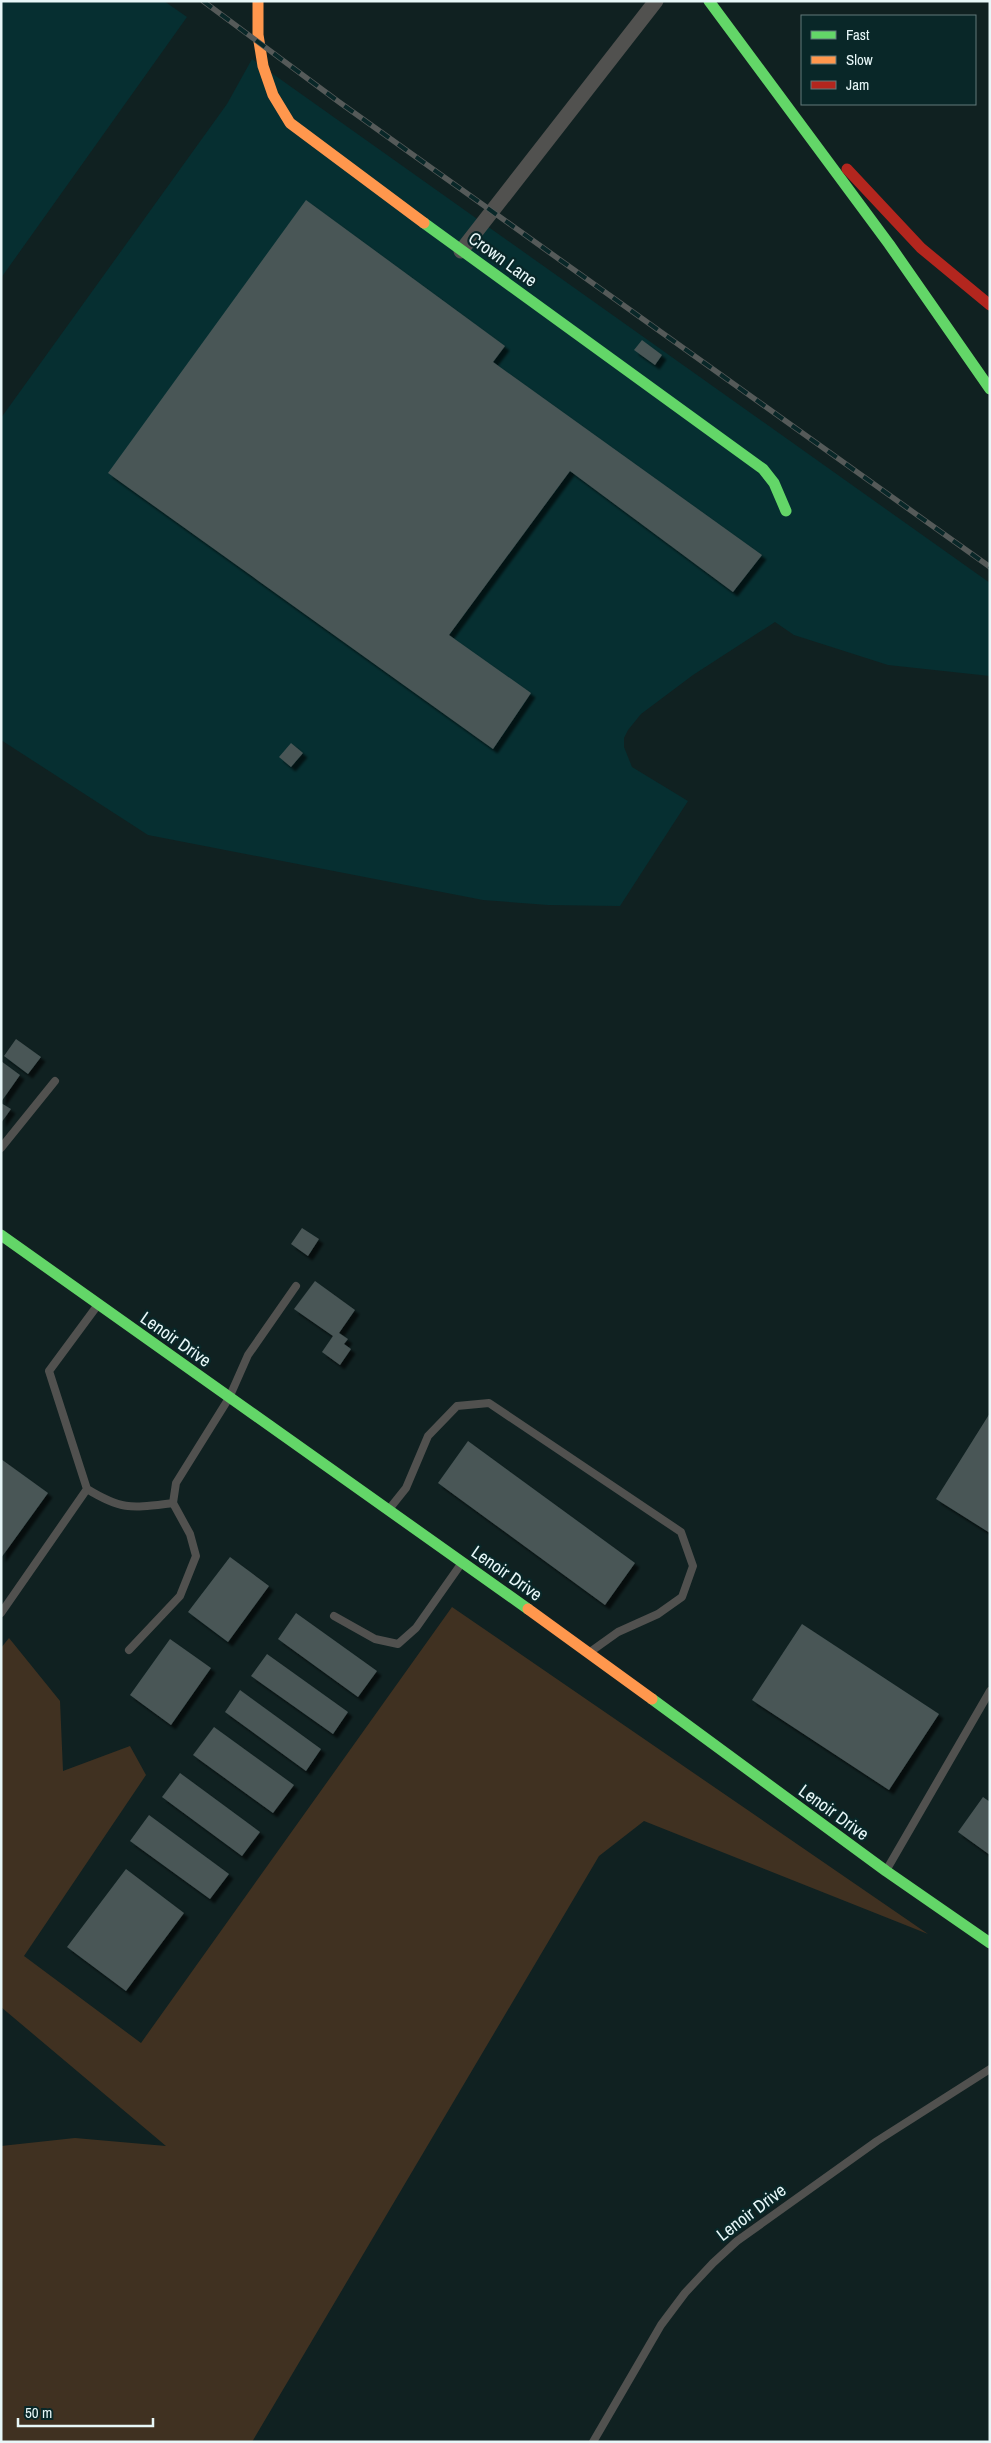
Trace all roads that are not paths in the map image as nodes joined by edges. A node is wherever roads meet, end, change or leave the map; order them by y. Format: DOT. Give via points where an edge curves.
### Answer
graph roads {
  1 [pos="258,1"];
  2 [pos="656,1"];
  3 [pos="709,1"];
  4 [pos="760,70"];
  5 [pos="461,251"];
  6 [pos="990,305"];
  7 [pos="990,388"];
  8 [pos="786,511"];
  9 [pos="55,1081"];
  10 [pos="1,1148"];
  11 [pos="1,1235"];
  12 [pos="296,1286"];
  13 [pos="98,1305"];
  14 [pos="229,1398"];
  15 [pos="87,1489"];
  16 [pos="173,1503"];
  17 [pos="388,1510"];
  18 [pos="462,1562"];
  19 [pos="1,1613"];
  20 [pos="334,1616"];
  21 [pos="129,1650"];
  22 [pos="588,1653"];
  23 [pos="990,1691"];
  24 [pos="886,1871"];
  25 [pos="990,1943"];
  26 [pos="990,2069"];
  27 [pos="593,2442"];
  1 -- 5 [label="main road, Crown Lane" via="263,71 277,107 290,123 316,144"];
  2 -- 5 [label="street"];
  3 -- 4 [label="main road"];
  4 -- 6 [label="main road" via="867,193 921,248"];
  4 -- 7 [label="main road" via="889,244"];
  5 -- 8 [label="main road, Crown Lane" via="763,469 774,483"];
  9 -- 10 [label="lane"];
  11 -- 13 [label="main road, Lenoir Drive"];
  12 -- 14 [label="lane" via="248,1355"];
  13 -- 14 [label="main road, Lenoir Drive"];
  13 -- 15 [label="lane" via="49,1371"];
  14 -- 16 [label="lane" via="176,1483"];
  14 -- 17 [label="main road, Lenoir Drive"];
  15 -- 16 [label="lane" via="108,1502 134,1508"];
  15 -- 19 [label="lane"];
  16 -- 21 [label="lane" via="190,1534 196,1556 180,1596"];
  17 -- 18 [label="main road, Lenoir Drive"];
  17 -- 22 [label="lane" via="406,1488 428,1436 458,1406 489,1403 681,1532 693,1566 682,1597 658,1614 618,1632"];
  18 -- 20 [label="lane" via="416,1628 398,1644 375,1639"];
  18 -- 22 [label="main road, Lenoir Drive"];
  22 -- 24 [label="main road, Lenoir Drive"];
  23 -- 24 [label="lane"];
  24 -- 25 [label="main road, Lenoir Drive"];
  26 -- 27 [label="lane, Lenoir Drive" via="877,2141 737,2241 713,2263 685,2292 661,2325"];
}
